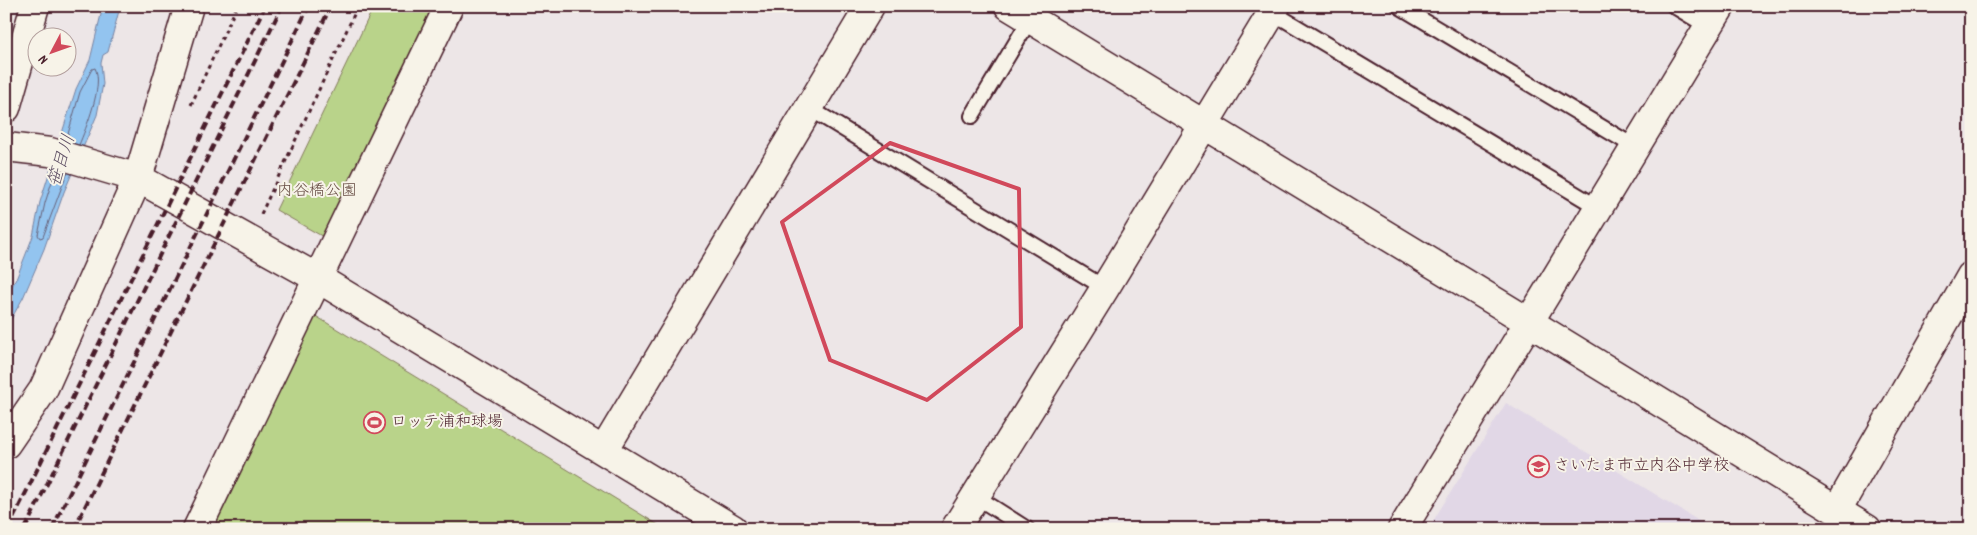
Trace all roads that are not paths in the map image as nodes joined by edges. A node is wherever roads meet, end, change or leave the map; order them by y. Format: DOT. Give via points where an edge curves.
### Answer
graph roads {
  1 [pos="35,6"];
  2 [pos="189,6"];
  3 [pos="449,6"];
  4 [pos="870,6"];
  5 [pos="1399,6"];
  6 [pos="1674,6"];
  7 [pos="1274,9"];
  8 [pos="1020,13"];
  9 [pos="1715,17"];
  10 [pos="6,108"];
  11 [pos="809,108"];
  12 [pos="972,116"];
  13 [pos="1204,125"];
  14 [pos="1635,147"];
  15 [pos="12,148"];
  16 [pos="128,174"];
  17 [pos="1599,208"];
  18 [pos="1971,276"];
  19 [pos="319,279"];
  20 [pos="1105,288"];
  21 [pos="1530,322"];
  22 [pos="6,444"];
  23 [pos="604,450"];
  24 [pos="975,496"];
  25 [pos="1837,510"];
  26 [pos="197,529"];
  27 [pos="733,529"];
  28 [pos="955,529"];
  29 [pos="1027,529"];
  30 [pos="1402,529"];
  31 [pos="1867,529"];
  1 -- 10 [label="street"];
  2 -- 16 [label="street"];
  3 -- 19 [label="street"];
  4 -- 11 [label="street"];
  5 -- 14 [label="lane"];
  6 -- 9 [label="lane"];
  7 -- 13 [label="street"];
  7 -- 17 [label="lane"];
  8 -- 12 [label="lane"];
  8 -- 13 [label="street"];
  9 -- 14 [label="street"];
  11 -- 20 [label="lane"];
  11 -- 23 [label="street"];
  13 -- 20 [label="street"];
  13 -- 21 [label="street"];
  14 -- 17 [label="street"];
  15 -- 16 [label="street" via="50,152"];
  16 -- 19 [label="street"];
  16 -- 22 [label="street" via="43,390"];
  17 -- 21 [label="street"];
  18 -- 25 [label="street"];
  19 -- 23 [label="street"];
  19 -- 26 [label="street"];
  20 -- 24 [label="street"];
  21 -- 25 [label="street"];
  21 -- 30 [label="street"];
  23 -- 27 [label="street"];
  24 -- 28 [label="street"];
  24 -- 29 [label="lane"];
  25 -- 31 [label="street"];
}
